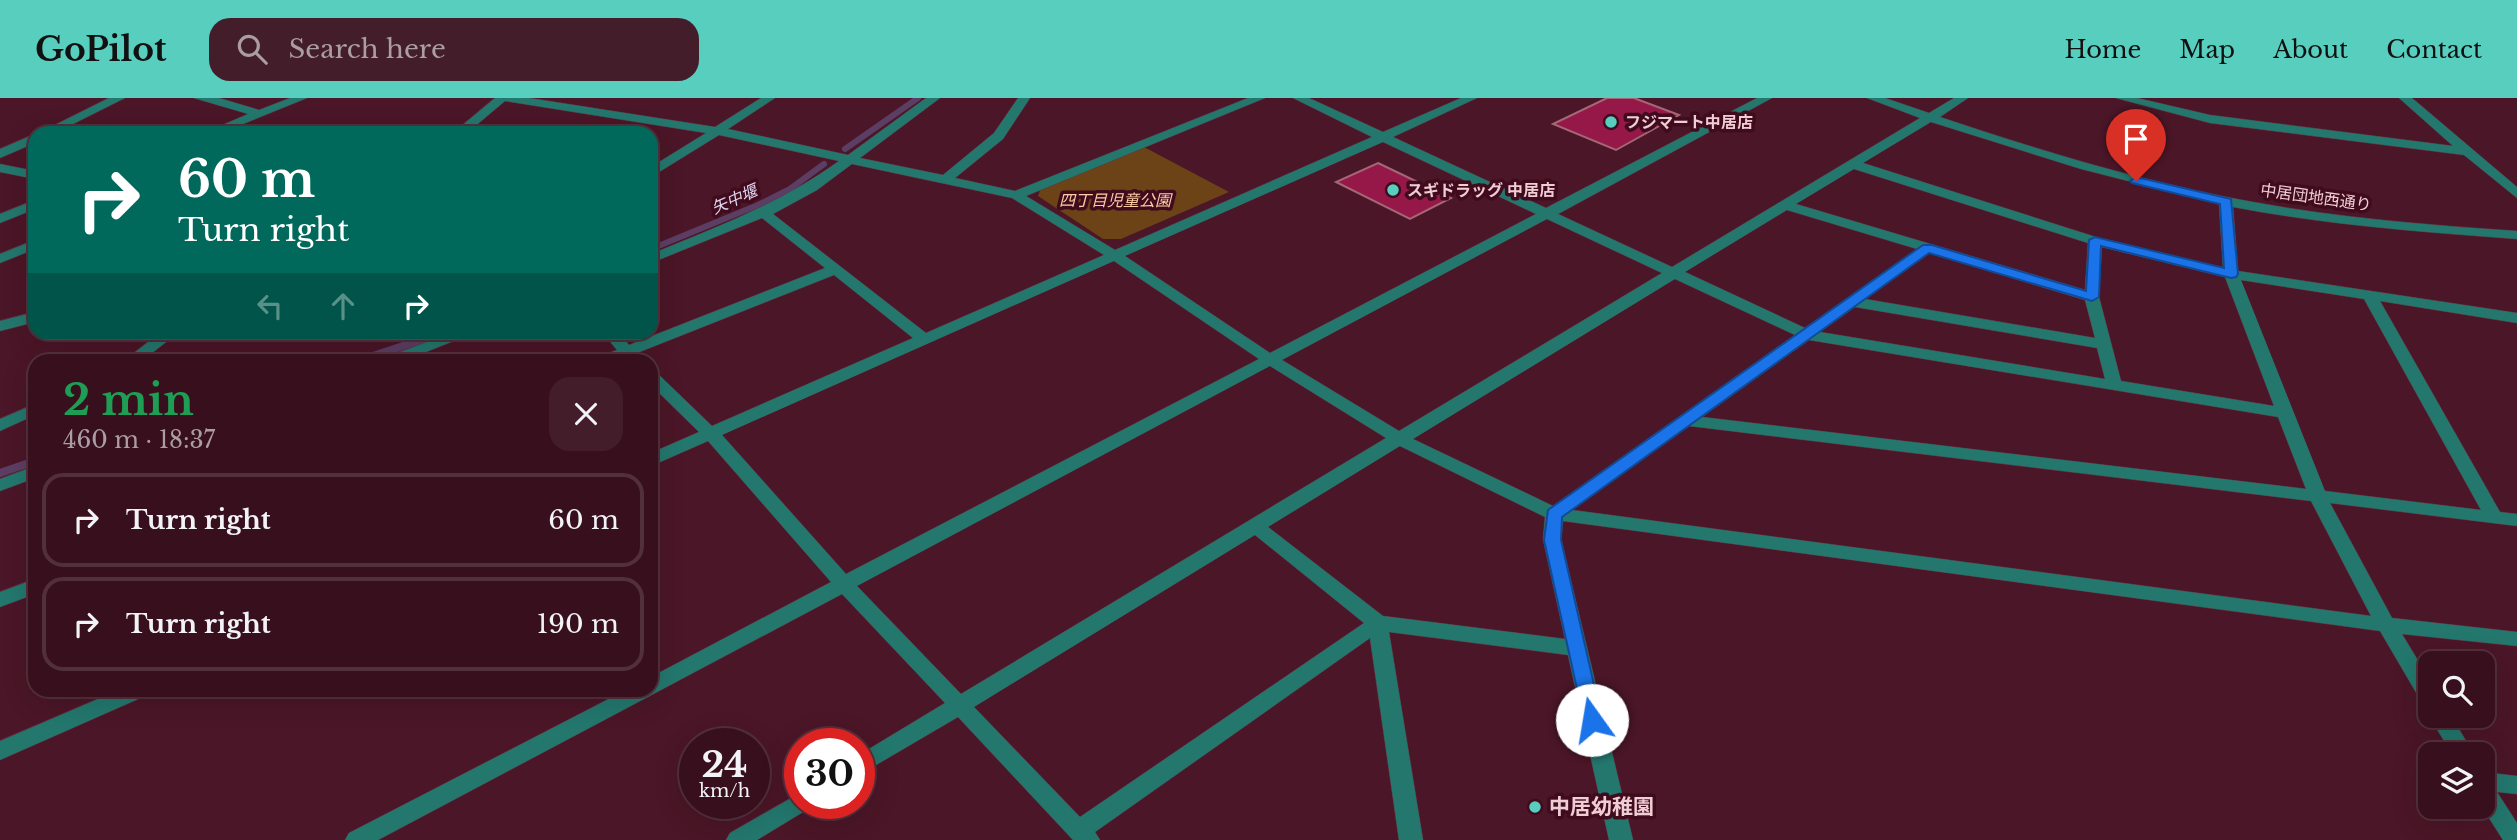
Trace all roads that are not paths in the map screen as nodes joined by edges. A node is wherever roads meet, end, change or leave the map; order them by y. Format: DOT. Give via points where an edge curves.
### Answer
graph roads {
  1 [pos="119,98"];
  2 [pos="200,98"];
  3 [pos="301,98"];
  4 [pos="504,98"];
  5 [pos="769,98"];
  6 [pos="934,98"];
  7 [pos="1024,98"];
  8 [pos="1259,98"];
  9 [pos="1299,98"];
  10 [pos="1471,98"];
  11 [pos="1766,98"];
  12 [pos="1873,98"];
  13 [pos="1962,98"];
  14 [pos="2122,98"];
  15 [pos="2405,98"];
  16 [pos="259,114"];
  17 [pos="1930,118"];
  18 [pos="60,126"];
  19 [pos="228,126"];
  20 [pos="468,126"];
  21 [pos="718,131"];
  22 [pos="1381,136"];
  23 [pos="28,141"];
  24 [pos="2465,151"];
  25 [pos="0,154"];
  26 [pos="849,159"];
  27 [pos="1855,164"];
  28 [pos="0,168"];
  29 [pos="658,169"];
  30 [pos="28,174"];
  31 [pos="946,178"];
  32 [pos="2517,194"];
  33 [pos="1016,195"];
  34 [pos="2226,201"];
  35 [pos="1787,206"];
  36 [pos="28,207"];
  37 [pos="764,213"];
  38 [pos="1546,213"];
  39 [pos="0,219"];
  40 [pos="2517,235"];
  41 [pos="2095,240"];
  42 [pos="28,247"];
  43 [pos="1927,248"];
  44 [pos="658,256"];
  45 [pos="1114,256"];
  46 [pos="0,259"];
  47 [pos="836,269"];
  48 [pos="1676,273"];
  49 [pos="2231,274"];
  50 [pos="2369,295"];
  51 [pos="2092,297"];
  52 [pos="1854,302"];
  53 [pos="28,319"];
  54 [pos="2514,321"];
  55 [pos="0,326"];
  56 [pos="1807,335"];
  57 [pos="923,339"];
  58 [pos="161,340"];
  59 [pos="447,340"];
  60 [pos="616,340"];
  61 [pos="2103,344"];
  62 [pos="141,354"];
  63 [pos="409,354"];
  64 [pos="628,354"];
  65 [pos="635,354"];
  66 [pos="1268,358"];
  67 [pos="658,383"];
  68 [pos="2114,384"];
  69 [pos="28,413"];
  70 [pos="2286,413"];
  71 [pos="1685,421"];
  72 [pos="0,426"];
  73 [pos="711,433"];
  74 [pos="1401,440"];
  75 [pos="658,457"];
  76 [pos="28,475"];
  77 [pos="0,485"];
  78 [pos="2318,497"];
  79 [pos="1554,514"];
  80 [pos="2494,517"];
  81 [pos="2517,520"];
  82 [pos="1256,527"];
  83 [pos="844,584"];
  84 [pos="28,589"];
  85 [pos="0,600"];
  86 [pos="1378,623"];
  87 [pos="2386,625"];
  88 [pos="2517,639"];
  89 [pos="1575,648"];
  90 [pos="2418,678"];
  91 [pos="658,681"];
  92 [pos="122,697"];
  93 [pos="630,697"];
  94 [pos="959,705"];
  95 [pos="0,751"];
  96 [pos="875,756"];
  97 [pos="2495,782"];
  98 [pos="2517,785"];
  99 [pos="2495,808"];
  100 [pos="784,812"];
  101 [pos="1083,835"];
  102 [pos="357,840"];
  103 [pos="738,840"];
  104 [pos="1411,840"];
  105 [pos="1621,840"];
  106 [pos="2515,840"];
  1 -- 18 [label="street"];
  2 -- 16 [label="street"];
  3 -- 16 [label="street"];
  4 -- 20 [label="street"];
  4 -- 21 [label="street"];
  5 -- 21 [label="street"];
  6 -- 26 [label="street"];
  7 -- 31 [label="street" via="999,136"];
  8 -- 33 [label="street"];
  9 -- 22 [label="street"];
  10 -- 22 [label="street"];
  11 -- 38 [label="street"];
  12 -- 17 [label="street, 中居団地西通り"];
  13 -- 17 [label="street"];
  14 -- 24 [label="street" via="2210,119"];
  15 -- 24 [label="street"];
  16 -- 19 [label="street"];
  17 -- 27 [label="street"];
  17 -- 34 [label="street, 中居団地西通り" via="2031,153"];
  21 -- 26 [label="street"];
  21 -- 29 [label="street"];
  22 -- 38 [label="street"];
  22 -- 45 [label="street"];
  23 -- 25 [label="street"];
  24 -- 32 [label="street"];
  26 -- 31 [label="street"];
  26 -- 37 [label="street" via="812,187"];
  27 -- 35 [label="street"];
  27 -- 41 [label="street"];
  28 -- 30 [label="street"];
  31 -- 33 [label="street"];
  33 -- 45 [label="street"];
  34 -- 40 [label="street, 中居団地西通り" via="2344,220"];
  34 -- 49 [label="street"];
  35 -- 43 [label="street"];
  35 -- 48 [label="street"];
  36 -- 39 [label="street"];
  37 -- 44 [label="street"];
  37 -- 47 [label="street"];
  38 -- 48 [label="street"];
  38 -- 66 [label="street"];
  41 -- 49 [label="street"];
  41 -- 51 [label="street"];
  42 -- 46 [label="street"];
  43 -- 51 [label="street"];
  43 -- 52 [label="street"];
  45 -- 57 [label="street"];
  45 -- 66 [label="street"];
  47 -- 57 [label="street"];
  47 -- 65 [label="street"];
  48 -- 56 [label="street"];
  48 -- 74 [label="street"];
  49 -- 50 [label="street"];
  49 -- 70 [label="street"];
  50 -- 54 [label="street"];
  50 -- 80 [label="street"];
  51 -- 61 [label="street"];
  52 -- 56 [label="street"];
  52 -- 61 [label="street"];
  53 -- 55 [label="street"];
  56 -- 68 [label="street"];
  56 -- 71 [label="street"];
  57 -- 73 [label="street"];
  58 -- 62 [label="street"];
  59 -- 63 [label="street"];
  60 -- 64 [label="street"];
  61 -- 68 [label="street"];
  66 -- 74 [label="street"];
  66 -- 83 [label="street"];
  67 -- 73 [label="street"];
  68 -- 70 [label="street"];
  69 -- 72 [label="street"];
  70 -- 78 [label="street"];
  71 -- 78 [label="street"];
  71 -- 79 [label="street"];
  73 -- 75 [label="street"];
  73 -- 83 [label="street"];
  74 -- 79 [label="street"];
  74 -- 82 [label="street"];
  76 -- 77 [label="street"];
  78 -- 80 [label="street"];
  78 -- 87 [label="street"];
  79 -- 87 [label="street"];
  79 -- 89 [label="street" via="1552,540"];
  80 -- 81 [label="street"];
  82 -- 86 [label="street"];
  82 -- 94 [label="street"];
  83 -- 91 [label="street"];
  83 -- 94 [label="street"];
  84 -- 85 [label="street"];
  86 -- 89 [label="street"];
  86 -- 101 [label="street"];
  86 -- 104 [label="street"];
  87 -- 88 [label="street"];
  87 -- 90 [label="street"];
  89 -- 105 [label="street"];
  92 -- 95 [label="street"];
  93 -- 102 [label="street"];
  94 -- 96 [label="street"];
  94 -- 101 [label="street"];
  97 -- 98 [label="street"];
  99 -- 106 [label="street"];
  100 -- 103 [label="street"];
}
